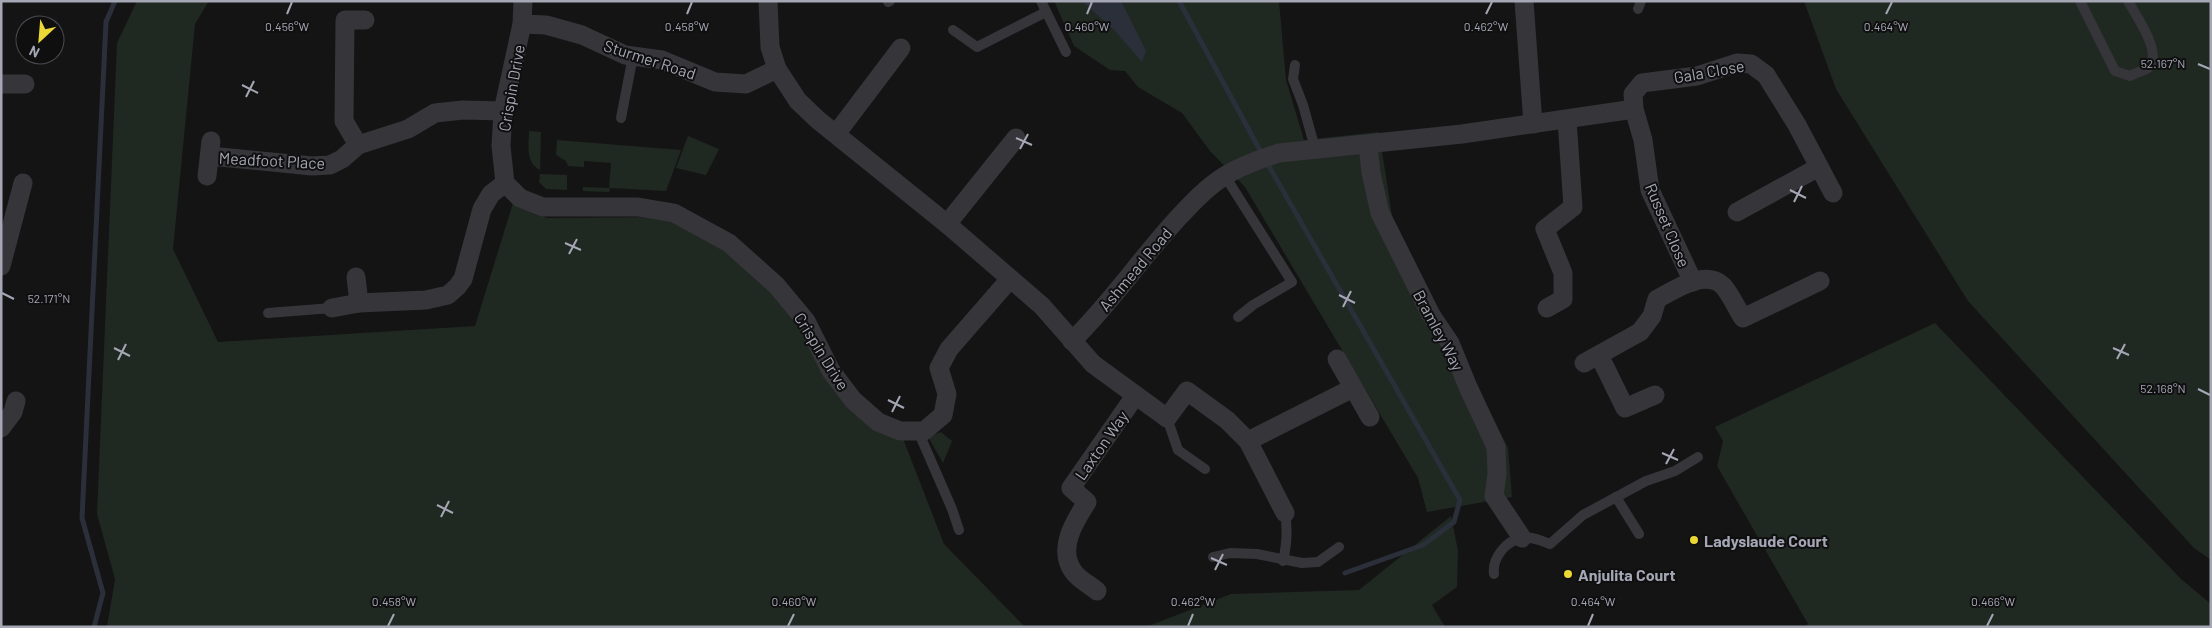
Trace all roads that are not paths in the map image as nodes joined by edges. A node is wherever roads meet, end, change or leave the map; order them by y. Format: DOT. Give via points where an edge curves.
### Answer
graph roads {
  1 [pos="523,1"];
  2 [pos="768,1"];
  3 [pos="1041,1"];
  4 [pos="1524,1"];
  5 [pos="2080,1"];
  6 [pos="2128,1"];
  7 [pos="1046,12"];
  8 [pos="365,20"];
  9 [pos="522,24"];
  10 [pos="953,30"];
  11 [pos="901,48"];
  12 [pos="1066,52"];
  13 [pos="633,56"];
  14 [pos="1295,65"];
  15 [pos="777,69"];
  16 [pos="1,84"];
  17 [pos="25,84"];
  18 [pos="1634,109"];
  19 [pos="503,110"];
  20 [pos="621,118"];
  21 [pos="1567,120"];
  22 [pos="1533,124"];
  23 [pos="836,134"];
  24 [pos="1016,138"];
  25 [pos="358,145"];
  26 [pos="1368,145"];
  27 [pos="1315,148"];
  28 [pos="1819,167"];
  29 [pos="207,176"];
  30 [pos="1225,176"];
  31 [pos="23,183"];
  32 [pos="505,183"];
  33 [pos="1833,193"];
  34 [pos="1737,212"];
  35 [pos="947,224"];
  36 [pos="1,266"];
  37 [pos="356,277"];
  38 [pos="1010,279"];
  39 [pos="1820,281"];
  40 [pos="1693,282"];
  41 [pos="359,303"];
  42 [pos="332,308"];
  43 [pos="1548,308"];
  44 [pos="268,313"];
  45 [pos="1238,318"];
  46 [pos="1072,341"];
  47 [pos="1337,359"];
  48 [pos="1353,388"];
  49 [pos="1655,395"];
  50 [pos="1135,396"];
  51 [pos="16,401"];
  52 [pos="1370,416"];
  53 [pos="1167,418"];
  54 [pos="1,428"];
  55 [pos="918,431"];
  56 [pos="1248,442"];
  57 [pos="1698,457"];
  58 [pos="1205,469"];
  59 [pos="1616,497"];
  60 [pos="1285,513"];
  61 [pos="959,530"];
  62 [pos="1639,534"];
  63 [pos="1522,538"];
  64 [pos="1339,547"];
  65 [pos="1213,556"];
  66 [pos="1283,561"];
  67 [pos="1494,574"];
  68 [pos="1097,591"];
  1 -- 9 [label="street, Crispin Drive"];
  2 -- 15 [label="street" via="770,47"];
  3 -- 7 [label="lane"];
  4 -- 22 [label="street"];
  5 -- 6 [label="lane" via="2115,71 2130,76 2148,68 2154,57"];
  7 -- 10 [label="lane" via="977,47"];
  7 -- 12 [label="lane"];
  8 -- 25 [label="street" via="345,20 344,121"];
  9 -- 13 [label="street, Sturmer Road" via="546,25 582,35"];
  9 -- 19 [label="street, Crispin Drive"];
  11 -- 23 [label="street"];
  13 -- 15 [label="street, Sturmer Road" via="662,60 715,82 746,84"];
  13 -- 20 [label="lane"];
  14 -- 27 [label="lane" via="1293,79"];
  15 -- 23 [label="street" via="798,100"];
  16 -- 17 [label="street"];
  18 -- 21 [label="street"];
  18 -- 28 [label="street, Gala Close" via="1633,94 1642,83 1696,76 1737,63 1751,64 1766,75"];
  18 -- 40 [label="street, Russet Close" via="1643,140 1650,190"];
  19 -- 25 [label="street, Meadfoot Place" via="435,113 408,129"];
  19 -- 32 [label="street, Crispin Drive" via="501,146"];
  21 -- 22 [label="street"];
  21 -- 43 [label="street" via="1574,207 1545,229 1563,273 1563,298"];
  22 -- 26 [label="street, Ashmead Road"];
  23 -- 35 [label="street"];
  24 -- 35 [label="street"];
  25 -- 29 [label="street, Meadfoot Place" via="330,165 312,166 211,148"];
  26 -- 27 [label="street, Ashmead Road"];
  26 -- 63 [label="street, Bramley Way" via="1380,213 1431,315 1450,343 1496,447 1494,496"];
  27 -- 30 [label="street, Ashmead Road" via="1264,158"];
  28 -- 33 [label="street, Gala Close"];
  28 -- 34 [label="street"];
  30 -- 45 [label="lane" via="1292,282"];
  30 -- 46 [label="street, Ashmead Road" via="1193,202 1164,233"];
  31 -- 36 [label="street"];
  32 -- 41 [label="street" via="491,194 482,209 463,278 448,295 426,300"];
  32 -- 55 [label="street, Crispin Drive" via="520,198 543,207 638,207 674,213 729,243 776,286 806,321 831,371 853,400 878,422 900,431"];
  35 -- 38 [label="street"];
  37 -- 41 [label="street"];
  38 -- 46 [label="street" via="1042,306"];
  38 -- 55 [label="street" via="949,349 939,368 947,394 943,414 924,431"];
  39 -- 40 [label="street, Russet Close" via="1743,318 1722,284 1708,279"];
  40 -- 49 [label="street, Russet Close" via="1656,299 1652,316 1640,332 1591,359 1625,408"];
  41 -- 42 [label="street"];
  42 -- 44 [label="lane"];
  46 -- 50 [label="street, Laxton Way" via="1093,364"];
  47 -- 48 [label="street"];
  48 -- 52 [label="street"];
  48 -- 56 [label="street"];
  50 -- 53 [label="street, Laxton Way"];
  50 -- 68 [label="street, Laxton Way" via="1071,488 1087,502 1071,526 1066,552 1072,571"];
  51 -- 54 [label="street" via="13,412"];
  53 -- 56 [label="street" via="1187,392 1227,420"];
  53 -- 58 [label="lane" via="1178,450"];
  55 -- 61 [label="lane"];
  56 -- 60 [label="street"];
  57 -- 59 [label="lane"];
  59 -- 62 [label="lane"];
  59 -- 63 [label="lane" via="1584,515 1550,544 1535,538"];
  60 -- 66 [label="lane" via="1288,526"];
  63 -- 67 [label="lane" via="1500,552 1493,564"];
  64 -- 66 [label="lane" via="1318,562"];
  65 -- 66 [label="lane" via="1230,552 1257,554"];
}
